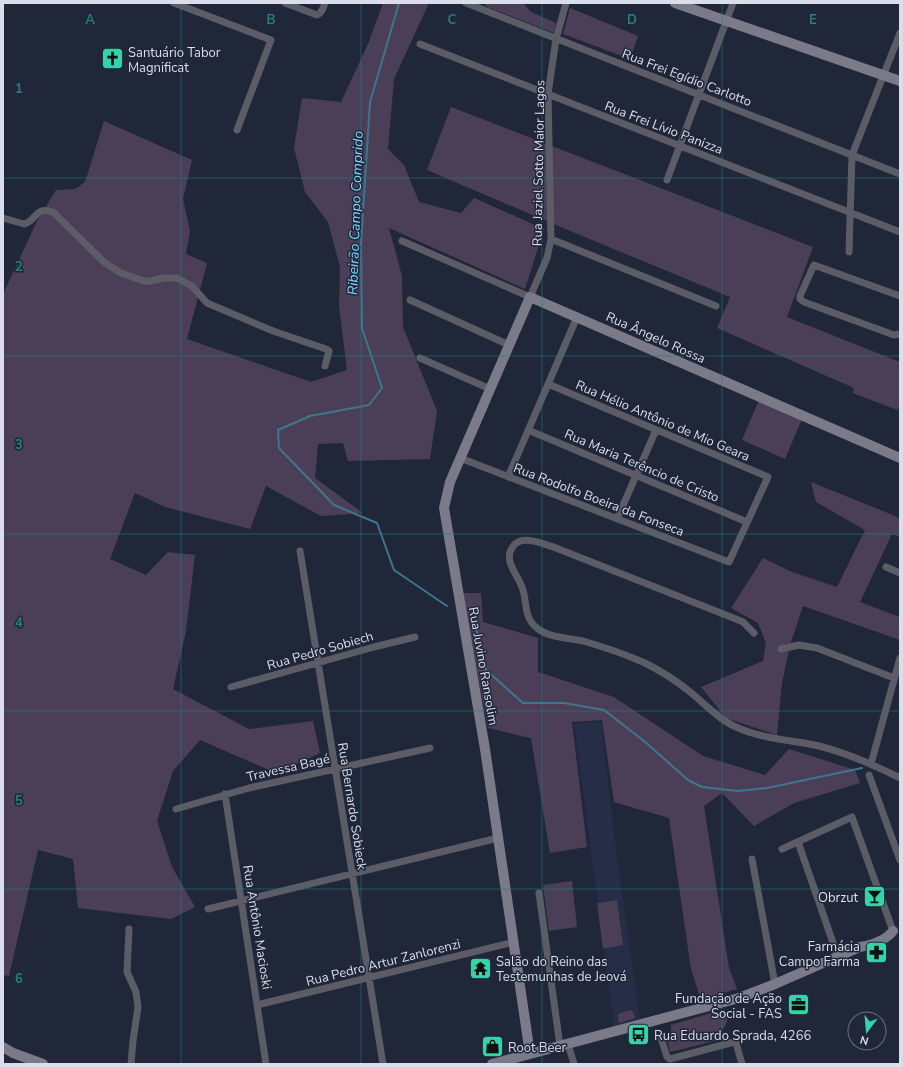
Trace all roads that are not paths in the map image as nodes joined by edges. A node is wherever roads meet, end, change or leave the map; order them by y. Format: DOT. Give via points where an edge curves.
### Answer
graph roads {
  1 [pos="174,3"];
  2 [pos="285,3"];
  3 [pos="325,3"];
  4 [pos="466,3"];
  5 [pos="566,3"];
  6 [pos="675,3"];
  7 [pos="733,3"];
  8 [pos="726,22"];
  9 [pos="900,33"];
  10 [pos="556,39"];
  11 [pos="420,44"];
  12 [pos="883,76"];
  13 [pos="900,81"];
  14 [pos="548,94"];
  15 [pos="699,95"];
  16 [pos="237,130"];
  17 [pos="680,146"];
  18 [pos="852,155"];
  19 [pos="900,174"];
  20 [pos="667,180"];
  21 [pos="850,213"];
  22 [pos="3,218"];
  23 [pos="900,232"];
  24 [pos="551,239"];
  25 [pos="402,241"];
  26 [pos="849,252"];
  27 [pos="900,296"];
  28 [pos="530,297"];
  29 [pos="410,300"];
  30 [pos="716,306"];
  31 [pos="577,317"];
  32 [pos="900,334"];
  33 [pos="509,345"];
  34 [pos="420,358"];
  35 [pos="325,366"];
  36 [pos="548,384"];
  37 [pos="490,389"];
  38 [pos="528,430"];
  39 [pos="656,430"];
  40 [pos="460,458"];
  41 [pos="900,458"];
  42 [pos="636,476"];
  43 [pos="508,477"];
  44 [pos="617,519"];
  45 [pos="747,522"];
  46 [pos="300,551"];
  47 [pos="886,568"];
  48 [pos="900,573"];
  49 [pos="754,633"];
  50 [pos="415,637"];
  51 [pos="781,649"];
  52 [pos="900,658"];
  53 [pos="318,662"];
  54 [pos="894,678"];
  55 [pos="231,687"];
  56 [pos="430,748"];
  57 [pos="871,764"];
  58 [pos="335,769"];
  59 [pos="869,775"];
  60 [pos="900,778"];
  61 [pos="226,794"];
  62 [pos="176,809"];
  63 [pos="498,838"];
  64 [pos="798,842"];
  65 [pos="782,849"];
  66 [pos="752,859"];
  67 [pos="900,860"];
  68 [pos="352,873"];
  69 [pos="538,893"];
  70 [pos="241,901"];
  71 [pos="208,909"];
  72 [pos="129,929"];
  73 [pos="896,929"];
  74 [pos="514,942"];
  75 [pos="838,957"];
  76 [pos="369,977"];
  77 [pos="775,984"];
  78 [pos="257,1005"];
  79 [pos="661,1038"];
  80 [pos="564,1045"];
  81 [pos="3,1047"];
  82 [pos="8,1052"];
  83 [pos="530,1054"];
  84 [pos="43,1064"];
  85 [pos="132,1064"];
  86 [pos="266,1064"];
  87 [pos="383,1064"];
  88 [pos="492,1064"];
  89 [pos="574,1064"];
  90 [pos="742,1064"];
  1 -- 16 [label="street" via="271,40"];
  2 -- 3 [label="street" via="317,15"];
  4 -- 10 [label="street, Rua Frei Egídio Carlotto"];
  5 -- 10 [label="street, Rua Jaziel Sotto Maior Lagos"];
  6 -- 8 [label="street"];
  7 -- 8 [label="street"];
  8 -- 12 [label="street"];
  8 -- 15 [label="street"];
  9 -- 12 [label="street"];
  10 -- 14 [label="street, Rua Jaziel Sotto Maior Lagos"];
  10 -- 15 [label="street, Rua Frei Egídio Carlotto"];
  11 -- 14 [label="street, Rua Frei Lívio Panizza"];
  12 -- 13 [label="street"];
  12 -- 18 [label="street"];
  14 -- 17 [label="street, Rua Frei Lívio Panizza"];
  14 -- 24 [label="street, Rua Jaziel Sotto Maior Lagos"];
  15 -- 17 [label="street"];
  15 -- 18 [label="street, Rua Frei Egídio Carlotto"];
  17 -- 20 [label="street"];
  17 -- 21 [label="street, Rua Frei Lívio Panizza"];
  18 -- 19 [label="street, Rua Frei Egídio Carlotto"];
  18 -- 21 [label="street"];
  21 -- 23 [label="street, Rua Frei Lívio Panizza"];
  21 -- 26 [label="street"];
  22 -- 35 [label="street" via="24,224 40,211 53,212 105,263 117,271 144,281 171,277 185,282 192,286 206,303 273,331 326,349 329,352"];
  24 -- 28 [label="street, Rua Jaziel Sotto Maior Lagos" via="547,258"];
  24 -- 30 [label="street"];
  25 -- 28 [label="street, Rua Ângelo Rossa"];
  27 -- 32 [label="street" via="814,266 800,296 804,302 894,335"];
  28 -- 31 [label="street, Rua Ângelo Rossa"];
  28 -- 33 [label="street, Rua Juvino Ransolim"];
  29 -- 33 [label="street"];
  31 -- 36 [label="street"];
  31 -- 41 [label="street, Rua Ângelo Rossa"];
  33 -- 37 [label="street, Rua Juvino Ransolim"];
  34 -- 37 [label="street"];
  36 -- 38 [label="street"];
  36 -- 39 [label="street, Rua Hélio Antônio de Mio Geara"];
  37 -- 40 [label="street, Rua Juvino Ransolim"];
  38 -- 42 [label="street, Rua Maria Terêncio de Cristo"];
  38 -- 43 [label="street"];
  39 -- 42 [label="street"];
  39 -- 45 [label="street, Rua Hélio Antônio de Mio Geara" via="768,477"];
  40 -- 43 [label="street, Rua Rodolfo Boeira da Fonseca"];
  40 -- 63 [label="street, Rua Juvino Ransolim" via="447,490 444,508"];
  42 -- 44 [label="street"];
  42 -- 45 [label="street, Rua Maria Terêncio de Cristo"];
  43 -- 44 [label="street, Rua Rodolfo Boeira da Fonseca"];
  44 -- 45 [label="street, Rua Rodolfo Boeira da Fonseca" via="729,562"];
  46 -- 53 [label="street, Rua Bernardo Sobieck"];
  47 -- 48 [label="street"];
  49 -- 57 [label="street" via="736,618 556,548 533,541 519,541 510,550 509,558 523,590 528,617 532,624 543,632 598,645 645,663 677,682 737,728 836,751"];
  50 -- 53 [label="street, Rua Pedro Sobiech"];
  51 -- 54 [label="street" via="792,645 817,648"];
  52 -- 54 [label="street"];
  53 -- 55 [label="street, Rua Pedro Sobiech"];
  53 -- 58 [label="street, Rua Bernardo Sobieck"];
  54 -- 57 [label="street"];
  56 -- 58 [label="street, Travessa Bagé"];
  57 -- 60 [label="street"];
  58 -- 61 [label="street, Travessa Bagé"];
  58 -- 68 [label="street, Rua Bernardo Sobieck"];
  59 -- 67 [label="street"];
  61 -- 62 [label="street, Travessa Bagé"];
  61 -- 70 [label="street, Rua Antônio Macioski"];
  63 -- 68 [label="street"];
  63 -- 74 [label="street, Rua Juvino Ransolim"];
  64 -- 65 [label="street"];
  64 -- 73 [label="street" via="852,817"];
  64 -- 75 [label="street"];
  66 -- 77 [label="street"];
  68 -- 70 [label="street"];
  68 -- 76 [label="street, Rua Bernardo Sobieck"];
  69 -- 80 [label="street"];
  70 -- 71 [label="street"];
  70 -- 78 [label="street, Rua Antônio Macioski"];
  72 -- 85 [label="street" via="127,972 136,992 138,1008"];
  73 -- 75 [label="street" via="865,941 860,947"];
  74 -- 76 [label="street, Rua Pedro Artur Zanlorenzi"];
  74 -- 83 [label="street, Rua Juvino Ransolim"];
  75 -- 77 [label="street"];
  76 -- 78 [label="street, Rua Pedro Artur Zanlorenzi"];
  76 -- 87 [label="street, Rua Bernardo Sobieck"];
  77 -- 80 [label="street" via="724,1002"];
  78 -- 86 [label="street, Rua Antônio Macioski"];
  79 -- 90 [label="street" via="670,1059 734,1042"];
  80 -- 83 [label="street"];
  80 -- 89 [label="street"];
  81 -- 82 [label="street"];
  82 -- 84 [label="street"];
  83 -- 88 [label="street"];
}
